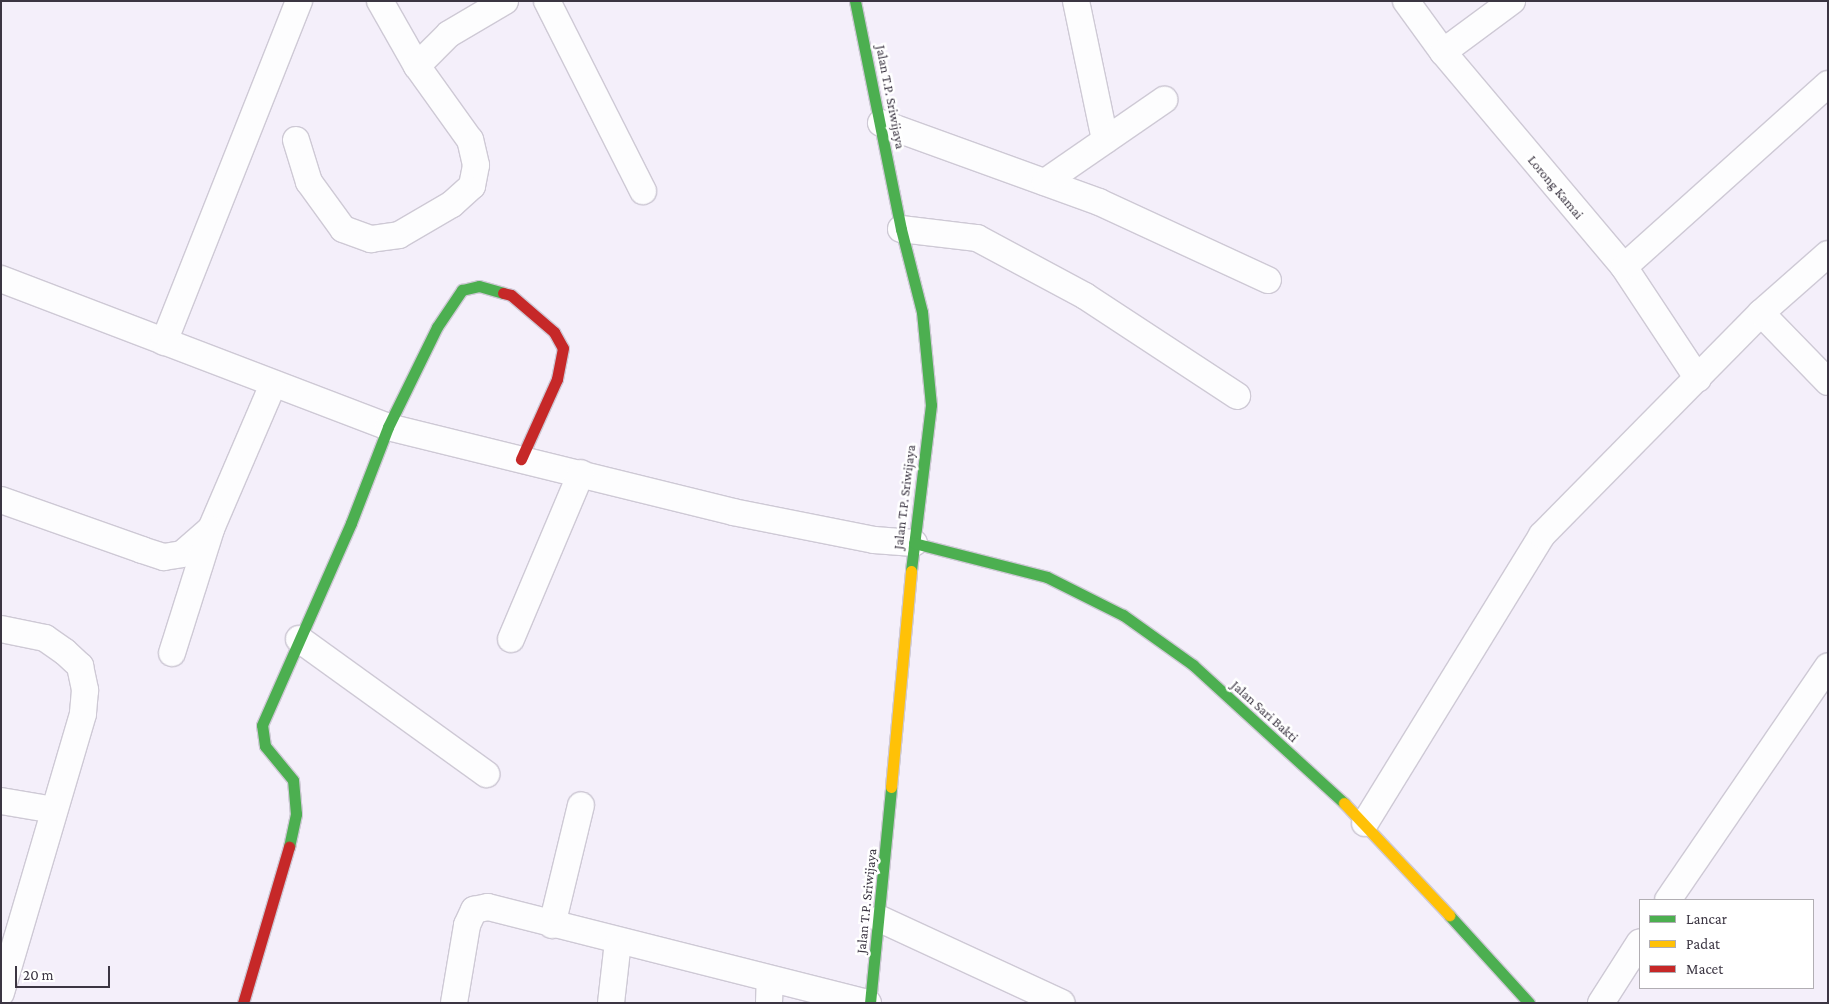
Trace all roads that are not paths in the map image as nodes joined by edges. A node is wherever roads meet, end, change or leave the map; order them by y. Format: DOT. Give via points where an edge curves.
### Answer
graph roads {
  1 [pos="300,1"];
  2 [pos="380,1"];
  3 [pos="506,1"];
  4 [pos="547,1"];
  5 [pos="855,1"];
  6 [pos="1076,1"];
  7 [pos="1406,1"];
  8 [pos="1512,1"];
  9 [pos="1443,52"];
  10 [pos="418,66"];
  11 [pos="1828,84"];
  12 [pos="1164,100"];
  13 [pos="881,123"];
  14 [pos="296,140"];
  15 [pos="1105,140"];
  16 [pos="1045,182"];
  17 [pos="642,191"];
  18 [pos="900,229"];
  19 [pos="1828,254"];
  20 [pos="1624,267"];
  21 [pos="1,279"];
  22 [pos="1268,280"];
  23 [pos="1761,313"];
  24 [pos="164,342"];
  25 [pos="1698,379"];
  26 [pos="1828,382"];
  27 [pos="273,384"];
  28 [pos="1237,396"];
  29 [pos="388,427"];
  30 [pos="521,459"];
  31 [pos="581,474"];
  32 [pos="1,500"];
  33 [pos="211,529"];
  34 [pos="914,542"];
  35 [pos="1,629"];
  36 [pos="299,639"];
  37 [pos="512,639"];
  38 [pos="172,653"];
  39 [pos="1828,666"];
  40 [pos="486,774"];
  41 [pos="1,801"];
  42 [pos="581,805"];
  43 [pos="54,810"];
  44 [pos="1365,823"];
  45 [pos="1669,899"];
  46 [pos="880,919"];
  47 [pos="552,925"];
  48 [pos="618,942"];
  49 [pos="1639,944"];
  50 [pos="770,991"];
  51 [pos="1,993"];
  52 [pos="243,1003"];
  53 [pos="454,1003"];
  54 [pos="612,1003"];
  55 [pos="869,1003"];
  56 [pos="1062,1003"];
  57 [pos="1529,1003"];
  58 [pos="1601,1003"];
  1 -- 24 [label="street"];
  2 -- 10 [label="street"];
  3 -- 10 [label="street" via="449,34"];
  4 -- 17 [label="street"];
  5 -- 13 [label="main road, Jalan T.P. Sriwijaya"];
  6 -- 15 [label="street"];
  7 -- 9 [label="street, Lorong Kamai"];
  8 -- 9 [label="street"];
  9 -- 20 [label="street, Lorong Kamai"];
  10 -- 14 [label="street" via="470,140 476,165 472,186 452,204 399,235 371,239 343,229 309,182"];
  11 -- 20 [label="street"];
  12 -- 15 [label="street"];
  13 -- 16 [label="street"];
  13 -- 18 [label="main road, Jalan T.P. Sriwijaya"];
  15 -- 16 [label="street"];
  16 -- 22 [label="street" via="1099,202"];
  18 -- 28 [label="street" via="977,238 1085,296"];
  18 -- 34 [label="main road, Jalan T.P. Sriwijaya" via="922,312 930,405"];
  19 -- 23 [label="street"];
  20 -- 25 [label="street, Lorong Kamai"];
  21 -- 24 [label="street"];
  23 -- 25 [label="street"];
  23 -- 26 [label="street"];
  24 -- 27 [label="street"];
  25 -- 44 [label="street" via="1542,535"];
  27 -- 29 [label="street"];
  27 -- 33 [label="street"];
  29 -- 30 [label="street"];
  29 -- 30 [label="main road" via="453,299 462,290 479,286 511,295 554,332 563,348 557,378"];
  29 -- 36 [label="main road" via="351,523"];
  30 -- 31 [label="street"];
  31 -- 34 [label="street" via="732,512 874,540"];
  31 -- 37 [label="street"];
  32 -- 33 [label="street" via="164,557 182,554"];
  33 -- 38 [label="street"];
  34 -- 44 [label="main road, Jalan Sari Bakti" via="1047,577 1123,614 1193,666"];
  34 -- 46 [label="main road, Jalan T.P. Sriwijaya"];
  35 -- 43 [label="street" via="45,638 80,666 85,690 83,714"];
  36 -- 40 [label="street"];
  36 -- 52 [label="main road" via="262,725 264,746 293,780 296,814 288,853"];
  39 -- 45 [label="street"];
  41 -- 43 [label="street"];
  42 -- 47 [label="street"];
  43 -- 51 [label="street"];
  44 -- 57 [label="main road, Jalan Sari Bakti"];
  46 -- 55 [label="main road, Jalan T.P. Sriwijaya"];
  46 -- 56 [label="street"];
  47 -- 48 [label="street"];
  47 -- 53 [label="street" via="488,907 474,910 467,925"];
  48 -- 50 [label="street"];
  48 -- 54 [label="street"];
  49 -- 58 [label="street"];
  50 -- 55 [label="street"];
}
